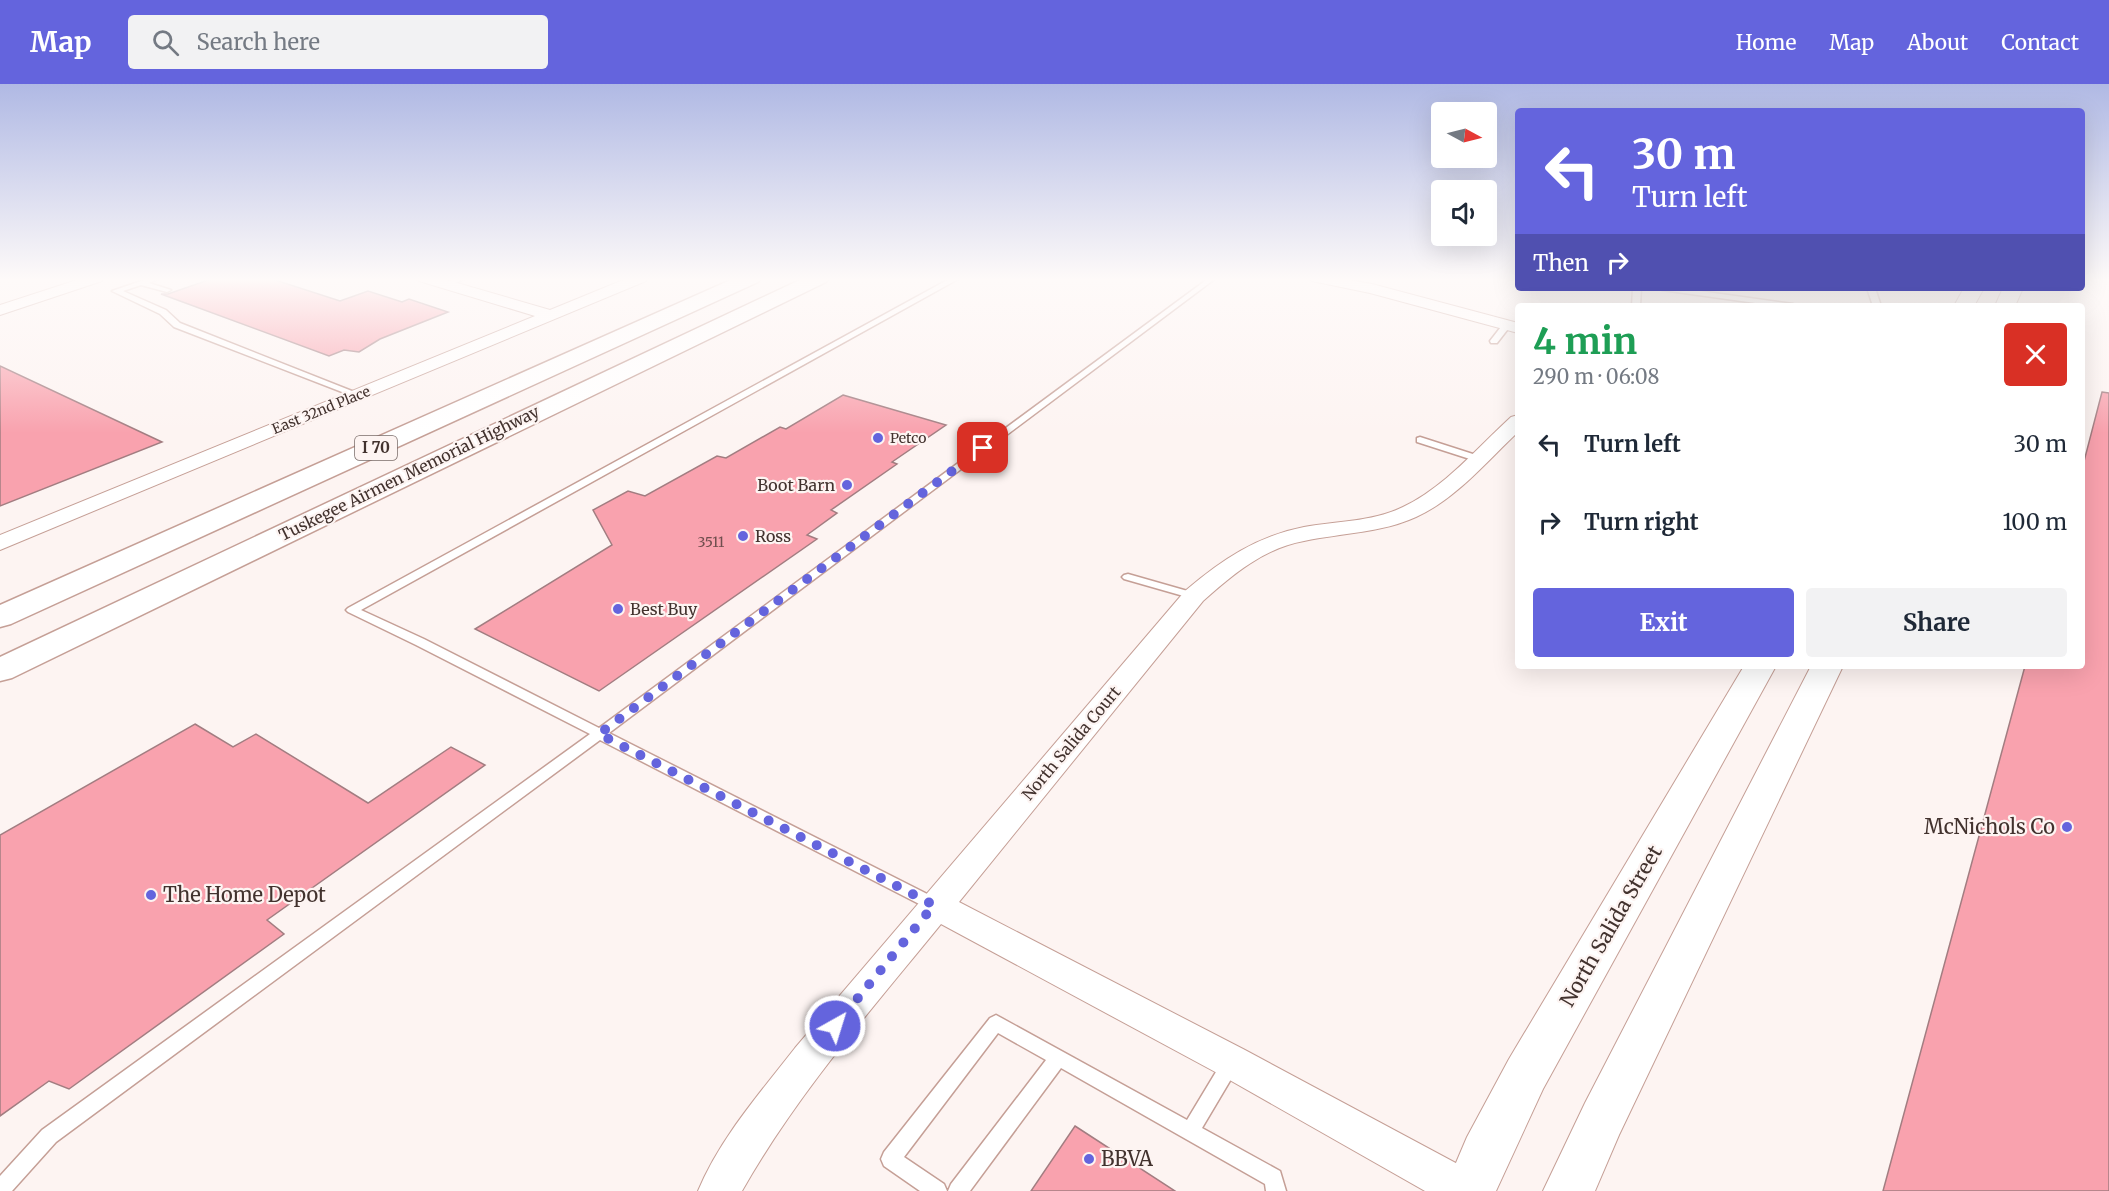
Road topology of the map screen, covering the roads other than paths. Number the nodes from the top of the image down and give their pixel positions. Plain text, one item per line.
1 (189, 330) edge
2 (515, 330) edge
3 (637, 330) edge
4 (711, 330) edge
5 (862, 330) edge
6 (1143, 330) edge
7 (1509, 330) edge
8 (1494, 341) dead end
9 (358, 395) junction
10 (1515, 424) edge
11 (1420, 440) dead end
12 (1476, 458) junction
13 (0, 543) edge
14 (1128, 577) dead end
15 (1194, 596) junction
16 (0, 617) edge
17 (1758, 669) edge
18 (1826, 669) edge
19 (0, 670) edge
20 (599, 734) junction
21 (934, 905) junction
22 (1058, 1058) junction
23 (1232, 1062) junction
24 (1190, 1131) junction
25 (0, 1190) edge
26 (719, 1191) edge
27 (937, 1191) edge
28 (958, 1191) edge
29 (1276, 1191) edge
30 (1465, 1191) edge
31 (1470, 1191) edge
32 (1569, 1191) edge

1 - 9 lane
2 - 9 street, East 32nd Place
3 - 16 highway, Tuskegee Airmen Memorial Highway / I 70
4 - 19 highway, Tuskegee Airmen Memorial Highway / I 70
5 - 20 lane
6 - 20 lane
7 - 8 lane
9 - 13 street, East 32nd Place
10 - 12 street, North Salida Court
11 - 12 lane
12 - 15 street, North Salida Court
14 - 15 lane
15 - 21 street, North Salida Court
17 - 31 street, North Salida Street
18 - 32 street
20 - 21 lane
20 - 25 lane
21 - 23 street
21 - 26 street, North Salida Court
22 - 24 lane
22 - 27 lane
22 - 28 lane
23 - 24 lane
23 - 30 street
24 - 29 lane

